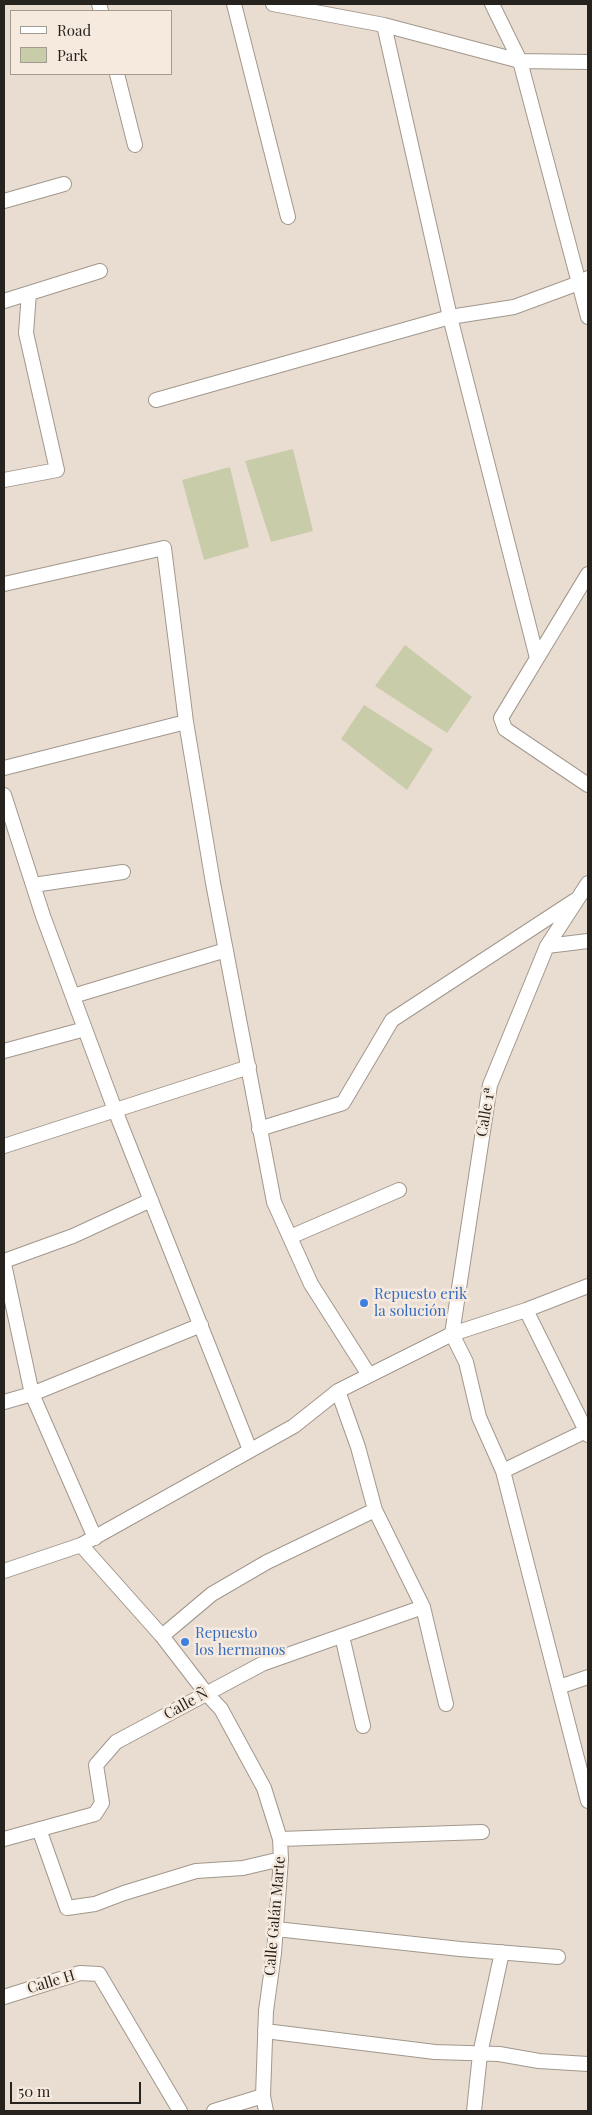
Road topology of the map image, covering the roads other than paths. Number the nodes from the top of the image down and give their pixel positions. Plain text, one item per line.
1 (234, 4) edge
2 (274, 4) edge
3 (492, 4) edge
4 (384, 25) junction
5 (520, 61) junction
6 (588, 62) edge
7 (117, 75) edge
8 (135, 144) dead end
9 (64, 184) dead end
10 (4, 201) edge
11 (288, 217) dead end
12 (100, 271) dead end
13 (584, 281) edge
14 (29, 293) junction
15 (4, 301) edge
16 (450, 317) junction
17 (588, 317) edge
18 (156, 400) dead end
19 (4, 480) edge
20 (588, 574) edge
21 (4, 584) edge
22 (536, 658) junction
23 (186, 722) junction
24 (4, 768) edge
25 (588, 785) edge
26 (4, 795) edge
27 (123, 872) dead end
28 (588, 883) edge
29 (33, 885) junction
30 (578, 898) junction
31 (588, 941) edge
32 (547, 946) junction
33 (226, 950) junction
34 (73, 996) junction
35 (85, 1030) junction
36 (4, 1051) edge
37 (249, 1067) junction
38 (115, 1110) junction
39 (259, 1129) junction
40 (4, 1146) edge
41 (399, 1190) dead end
42 (151, 1200) junction
43 (290, 1236) junction
44 (4, 1263) edge
45 (588, 1286) edge
46 (526, 1310) junction
47 (201, 1326) junction
48 (452, 1334) junction
49 (369, 1375) junction
50 (338, 1391) junction
51 (32, 1394) junction
52 (4, 1402) edge
53 (588, 1432) edge
54 (250, 1450) junction
55 (503, 1471) junction
56 (375, 1510) junction
57 (95, 1538) junction
58 (81, 1545) junction
59 (4, 1571) edge
60 (423, 1608) junction
61 (162, 1636) junction
62 (342, 1636) junction
63 (588, 1676) edge
64 (559, 1687) junction
65 (206, 1693) junction
66 (446, 1704) dead end
67 (363, 1726) dead end
68 (588, 1800) edge
69 (39, 1829) junction
70 (482, 1832) dead end
71 (4, 1839) edge
72 (280, 1839) junction
73 (281, 1859) junction
74 (276, 1929) junction
75 (502, 1952) junction
76 (558, 1957) dead end
77 (4, 1997) edge
78 (265, 2031) junction
79 (480, 2054) junction
80 (588, 2064) edge
81 (263, 2096) junction
82 (180, 2111) edge
83 (214, 2111) edge
84 (266, 2111) edge
85 (474, 2111) edge

1 - 11 street
2 - 4 street
3 - 5 street
4 - 5 street
4 - 16 street
5 - 6 street
5 - 13 street
7 - 8 street
9 - 10 street
12 - 14 street
13 - 16 street
13 - 17 street
14 - 15 street
14 - 19 street
16 - 18 street
16 - 22 street
20 - 22 street
21 - 23 street
22 - 25 street
23 - 24 street
23 - 33 street
26 - 29 street
27 - 29 street
28 - 30 street, Calle 1ª
29 - 34 street
30 - 32 street, Calle 1ª
30 - 39 street
31 - 32 street
32 - 48 street, Calle 1ª
33 - 34 street
33 - 37 street
34 - 35 street
35 - 36 street
35 - 38 street
37 - 38 street
37 - 39 street
38 - 40 street
38 - 42 street
39 - 43 street
41 - 43 street
42 - 44 street
42 - 47 street
43 - 49 street
44 - 51 street
45 - 46 street
46 - 48 street
46 - 53 street
47 - 51 street
47 - 54 street
48 - 49 street
48 - 55 street
49 - 50 street
50 - 54 street
50 - 56 street
51 - 52 street
51 - 57 street
53 - 55 street
54 - 57 street
55 - 64 street
56 - 60 street
56 - 61 street
57 - 58 street
58 - 59 street
58 - 61 street, Calle Galán Marte
60 - 62 street, Calle Ñ
60 - 66 street
61 - 65 street, Calle Galán Marte
62 - 65 street, Calle Ñ
62 - 67 street
63 - 64 street
64 - 68 street
65 - 69 street, Calle Ñ
65 - 72 street, Calle Galán Marte
69 - 71 street, Calle Ñ
69 - 73 street
70 - 72 street
72 - 73 street, Calle Galán Marte
73 - 74 street, Calle Galán Marte
74 - 75 street
74 - 78 street, Calle Galán Marte
75 - 76 street
75 - 79 street
77 - 82 street, Calle H
78 - 79 street
78 - 81 street, Calle Galán Marte
79 - 80 street
79 - 85 street
81 - 83 street
81 - 84 street, Calle Galán Marte

